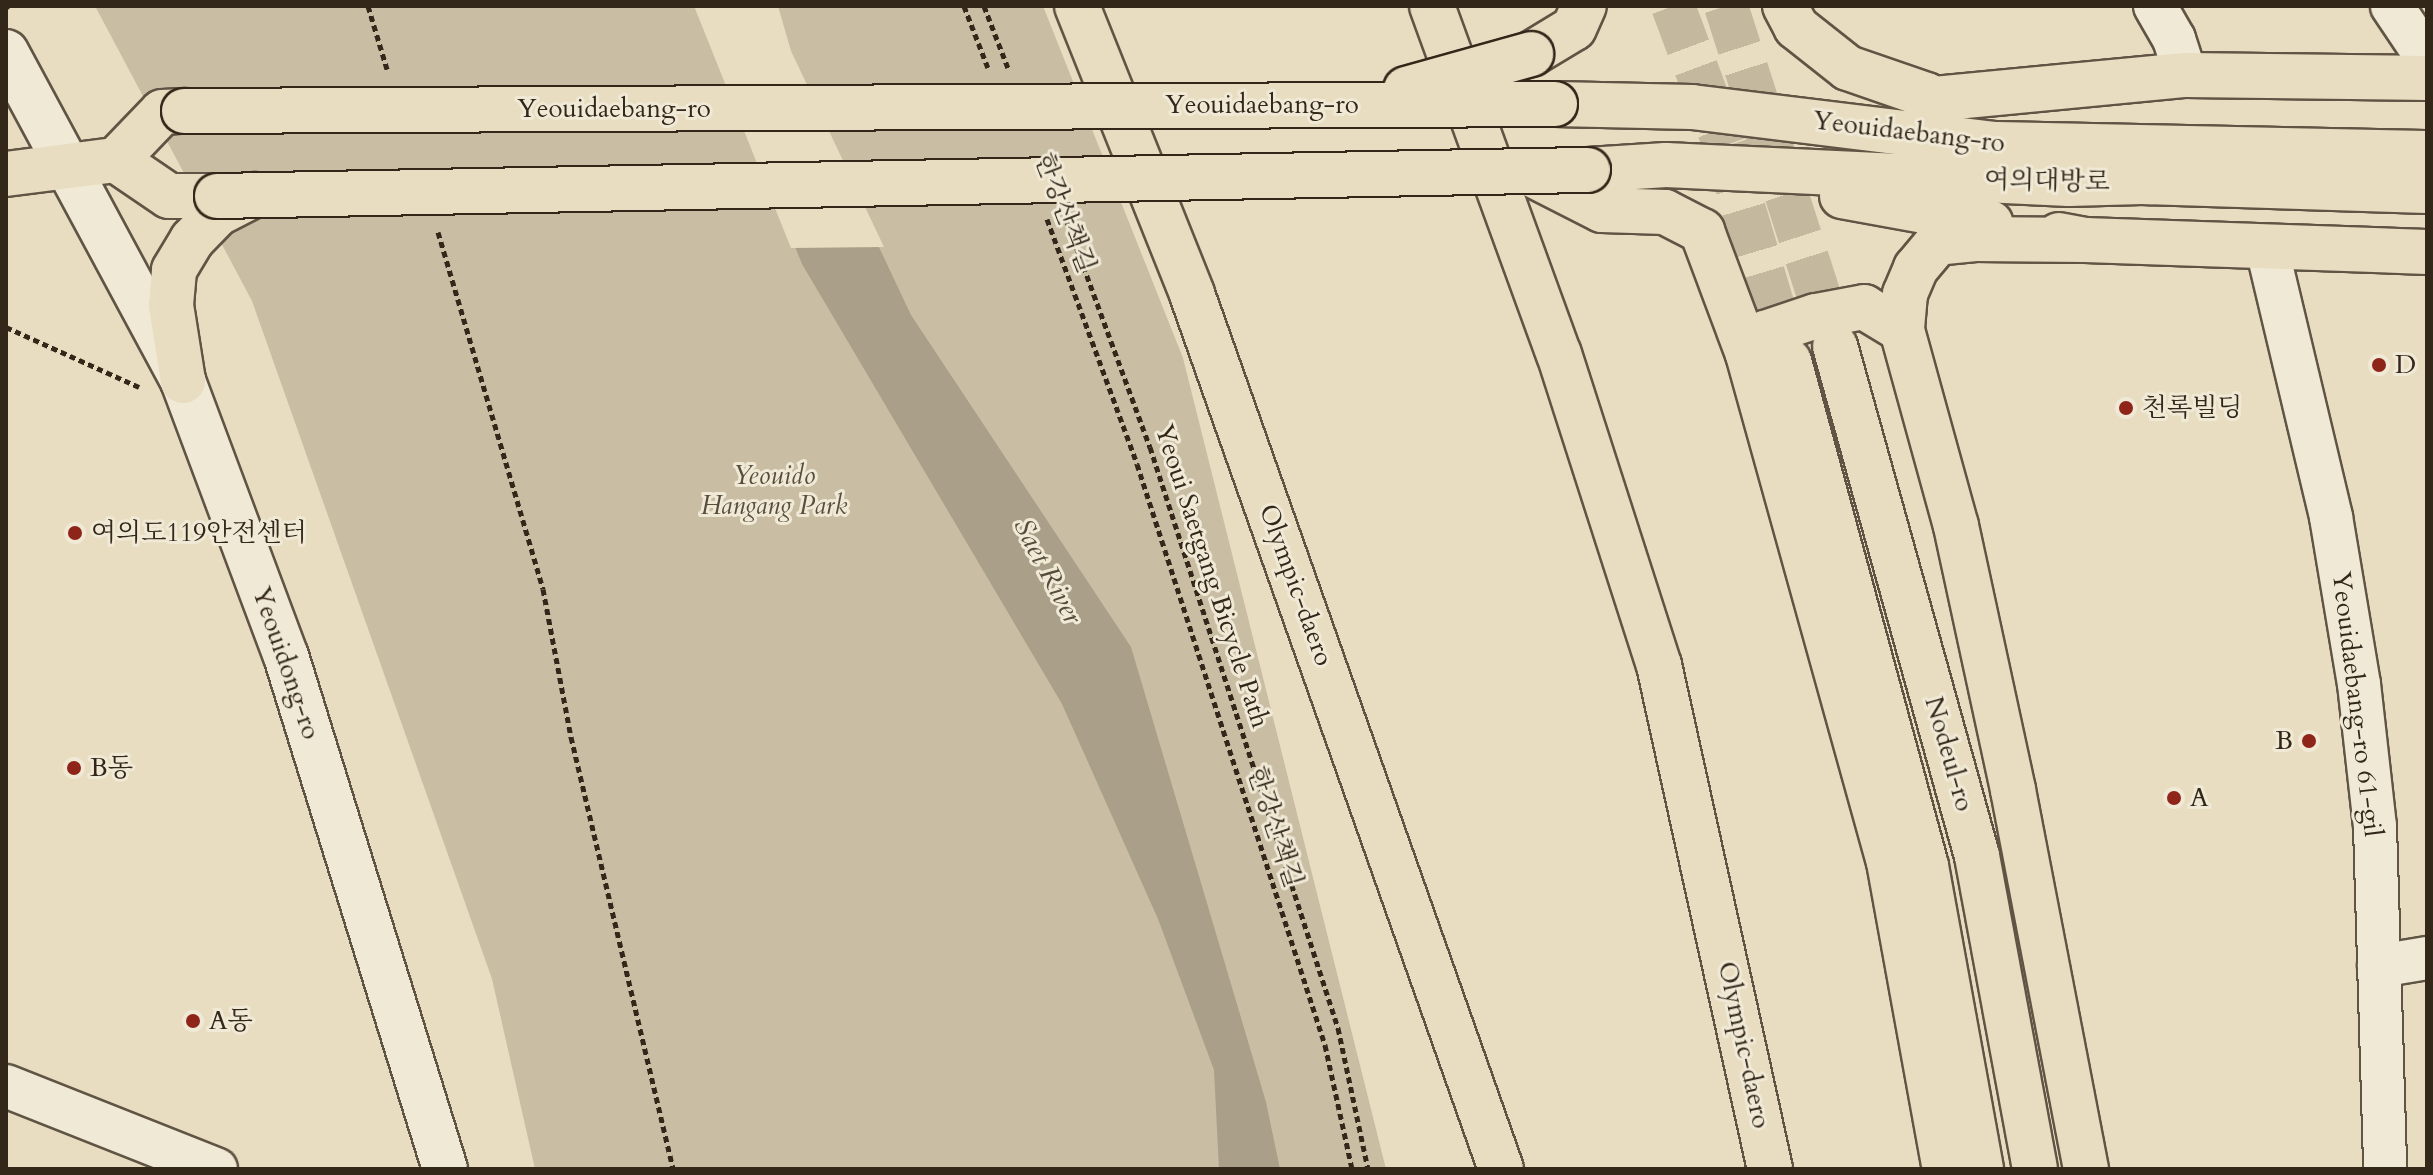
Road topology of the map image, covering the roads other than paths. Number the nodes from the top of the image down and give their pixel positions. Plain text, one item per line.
1 (1077, 6) edge
2 (1432, 6) edge
3 (1584, 6) edge
4 (1785, 6) edge
5 (2155, 6) edge
6 (2392, 6) edge
7 (6, 52) edge
8 (2427, 58) edge
9 (2186, 75) junction
10 (2427, 78) edge
11 (1926, 95) junction
12 (1352, 104) junction
13 (1739, 113) junction
14 (2427, 153) edge
15 (116, 160) junction
16 (1666, 165) junction
17 (66, 168) junction
18 (6, 174) edge
19 (1595, 190) junction
20 (2427, 191) edge
21 (229, 201) junction
22 (2085, 240) junction
23 (2267, 248) junction
24 (2427, 252) edge
25 (1902, 330) junction
26 (1835, 346) tunnel mouth
27 (1768, 358) junction
28 (165, 386) junction
29 (2427, 958) edge
30 (2379, 966) junction
31 (6, 1086) edge
32 (216, 1169) edge
33 (445, 1169) edge
34 (1501, 1169) edge
35 (1770, 1169) edge
36 (1945, 1169) edge
37 (1981, 1169) edge
38 (2035, 1169) edge
39 (2086, 1169) edge
40 (2385, 1169) edge

1 - 34 main road, Olympic-daero
2 - 35 main road, Olympic-daero
3 - 12 main road, bridge
4 - 11 main road
5 - 9 street
6 - 8 street
7 - 17 main road, Yeouidong-ro
9 - 10 main road
9 - 11 main road
11 - 13 main road
12 - 13 main road, Yeouidaebang-ro, bridge
12 - 15 main road, Yeouidaebang-ro, bridge
13 - 14 main road, Yeouidaebang-ro
15 - 17 main road
15 - 21 main road
16 - 19 main road
16 - 20 main road, 여의대방로
16 - 22 main road
17 - 18 main road
17 - 28 main road, Yeouidong-ro
19 - 21 main road, bridge
19 - 27 main road
21 - 28 main road
22 - 23 main road
22 - 25 main road
23 - 24 main road
23 - 30 street, Yeouidaebang-ro 61-gil
25 - 27 main road
25 - 39 main road
26 - 38 main road, Nodeul-ro
27 - 36 main road
27 - 37 main road, Nodeul-ro
28 - 33 main road, Yeouidong-ro
29 - 30 street
30 - 40 street, Yeouidaebang-ro 61-gil
31 - 32 street

